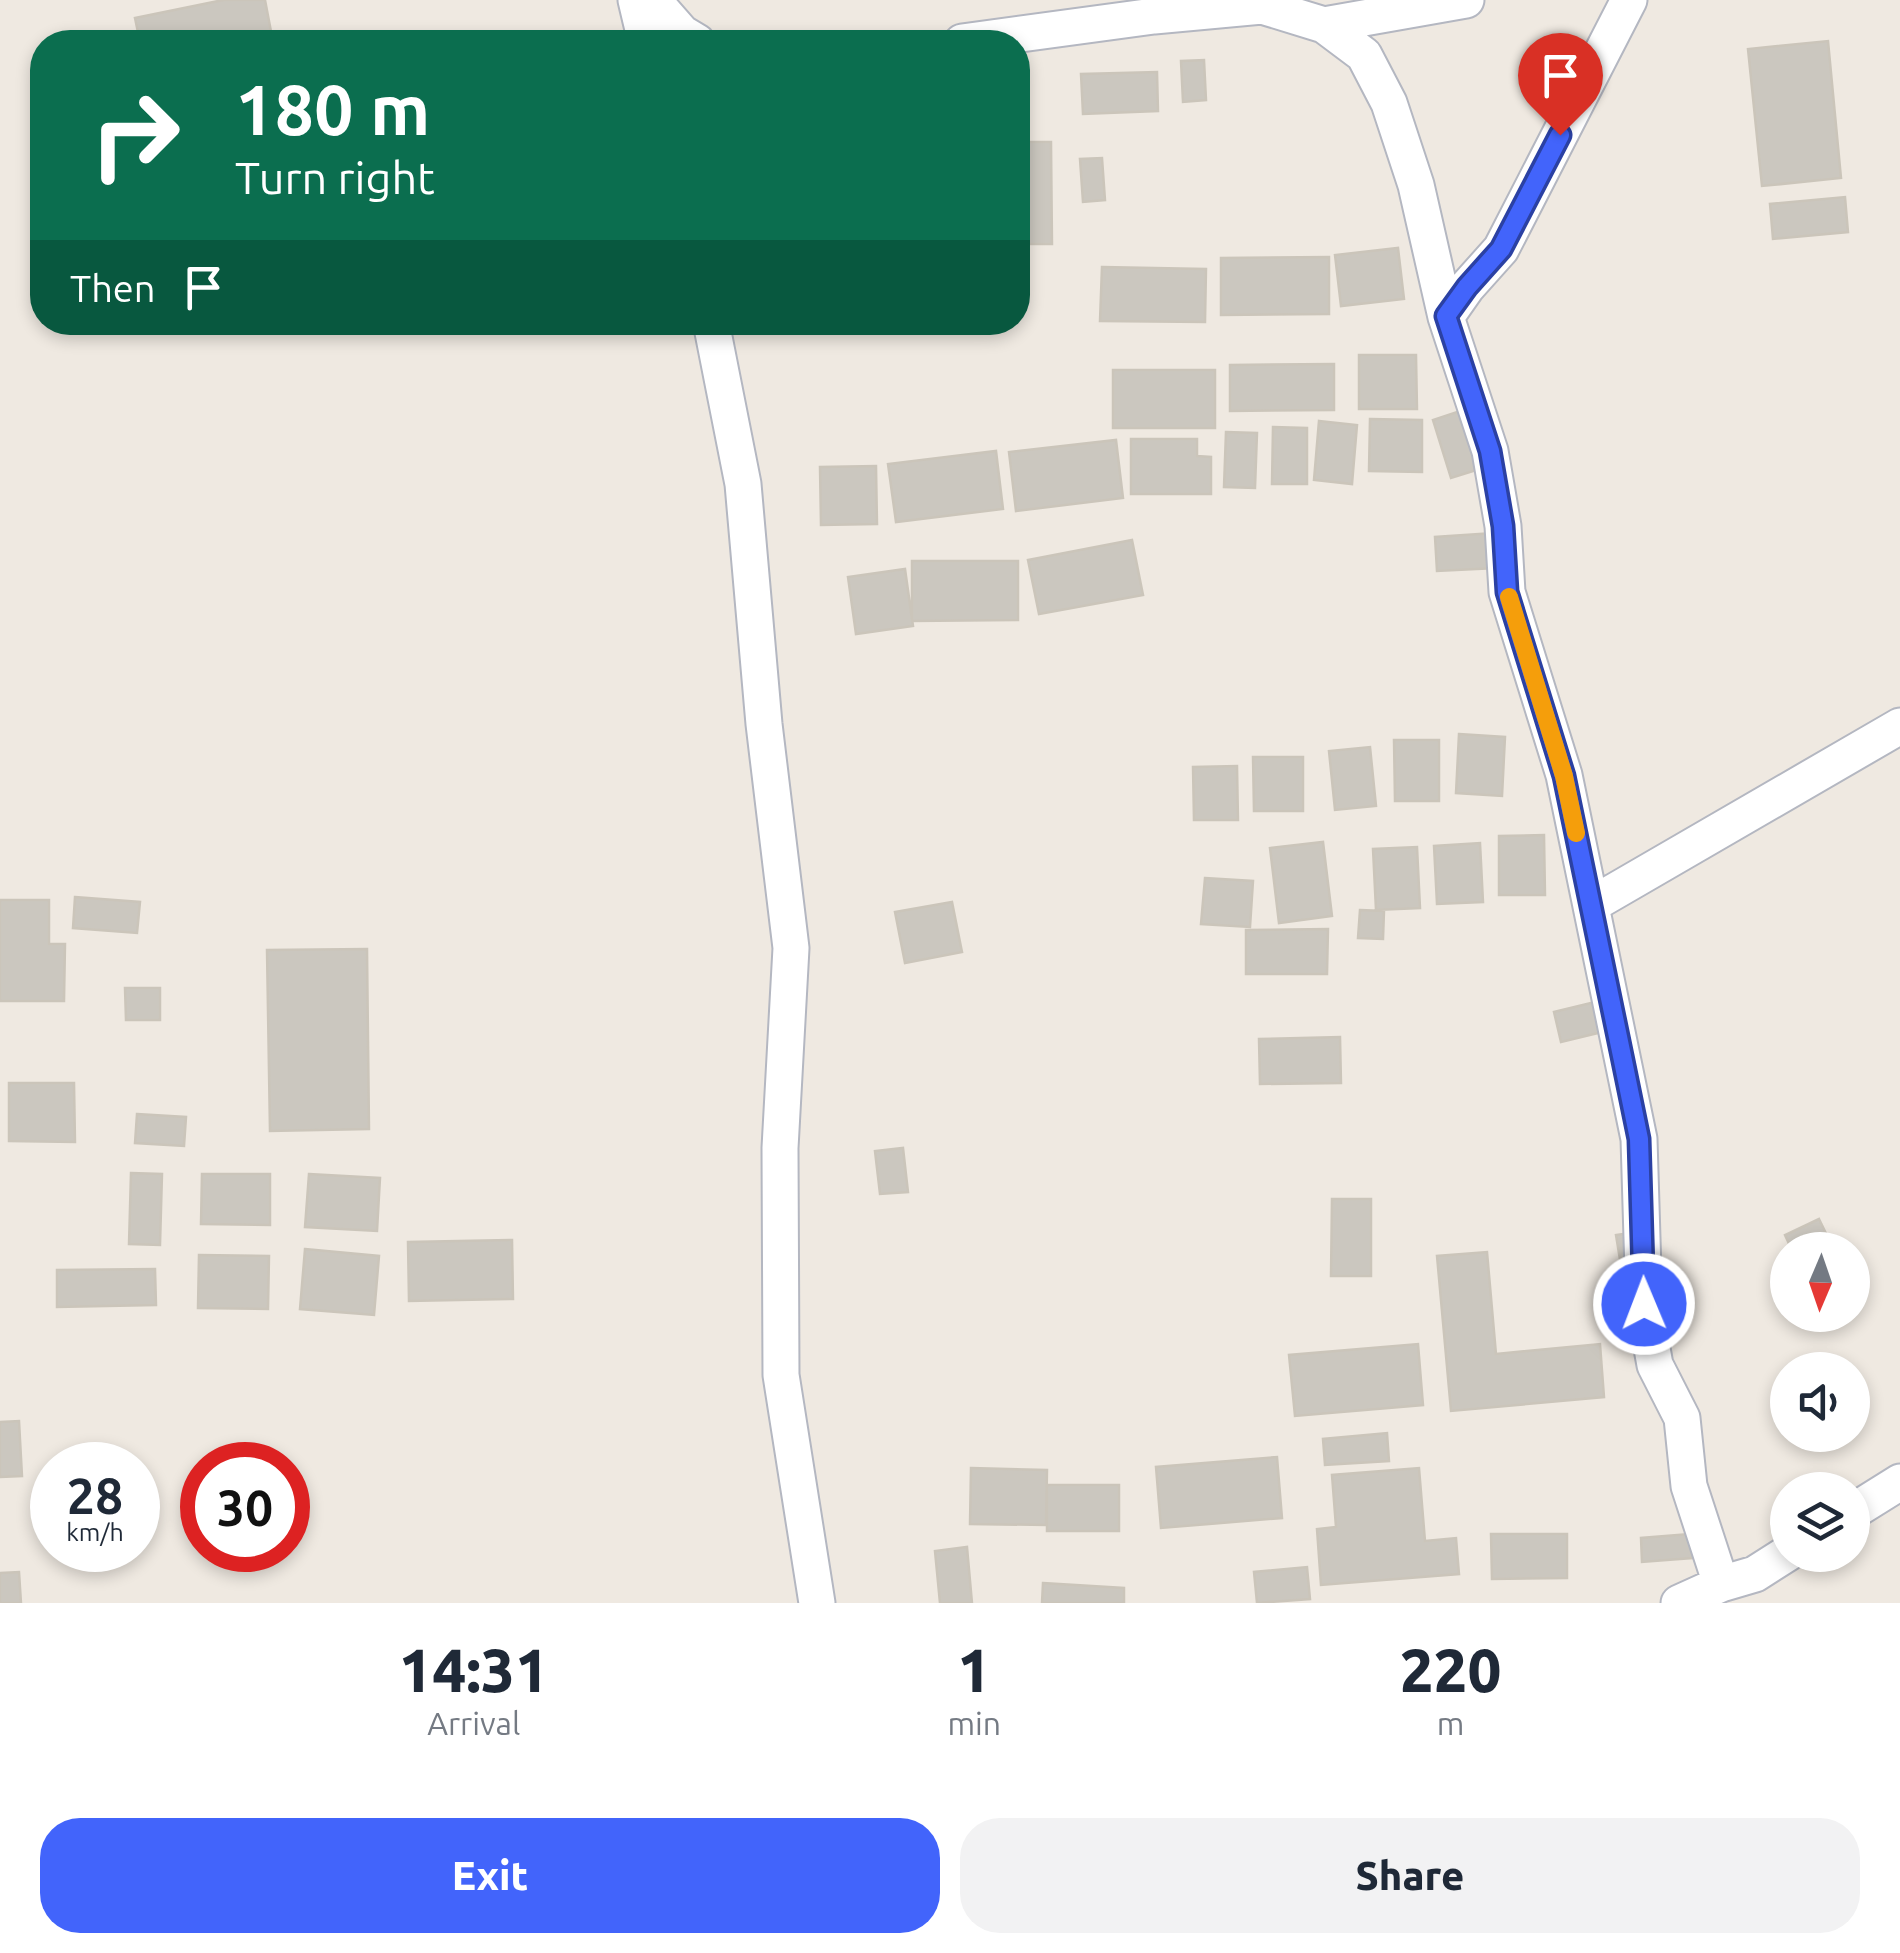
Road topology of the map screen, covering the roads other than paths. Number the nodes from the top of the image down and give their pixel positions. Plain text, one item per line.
1 (636, 0) edge
2 (652, 0) edge
3 (1466, 0) edge
4 (1629, 0) edge
5 (1324, 25) junction
6 (643, 30) edge
7 (679, 30) edge
8 (1030, 33) edge
9 (1446, 316) junction
10 (713, 335) edge
11 (1900, 726) edge
12 (1592, 906) junction
13 (1900, 1482) edge
14 (1870, 1501) edge
15 (1770, 1568) edge
16 (1745, 1587) edge
17 (817, 1603) edge
18 (1679, 1603) edge

1 - 6 street
2 - 7 street
3 - 5 street
4 - 9 street
5 - 8 street
5 - 9 street
9 - 12 street
10 - 17 street
11 - 12 street
12 - 16 street
13 - 14 street
15 - 16 street
16 - 18 street

